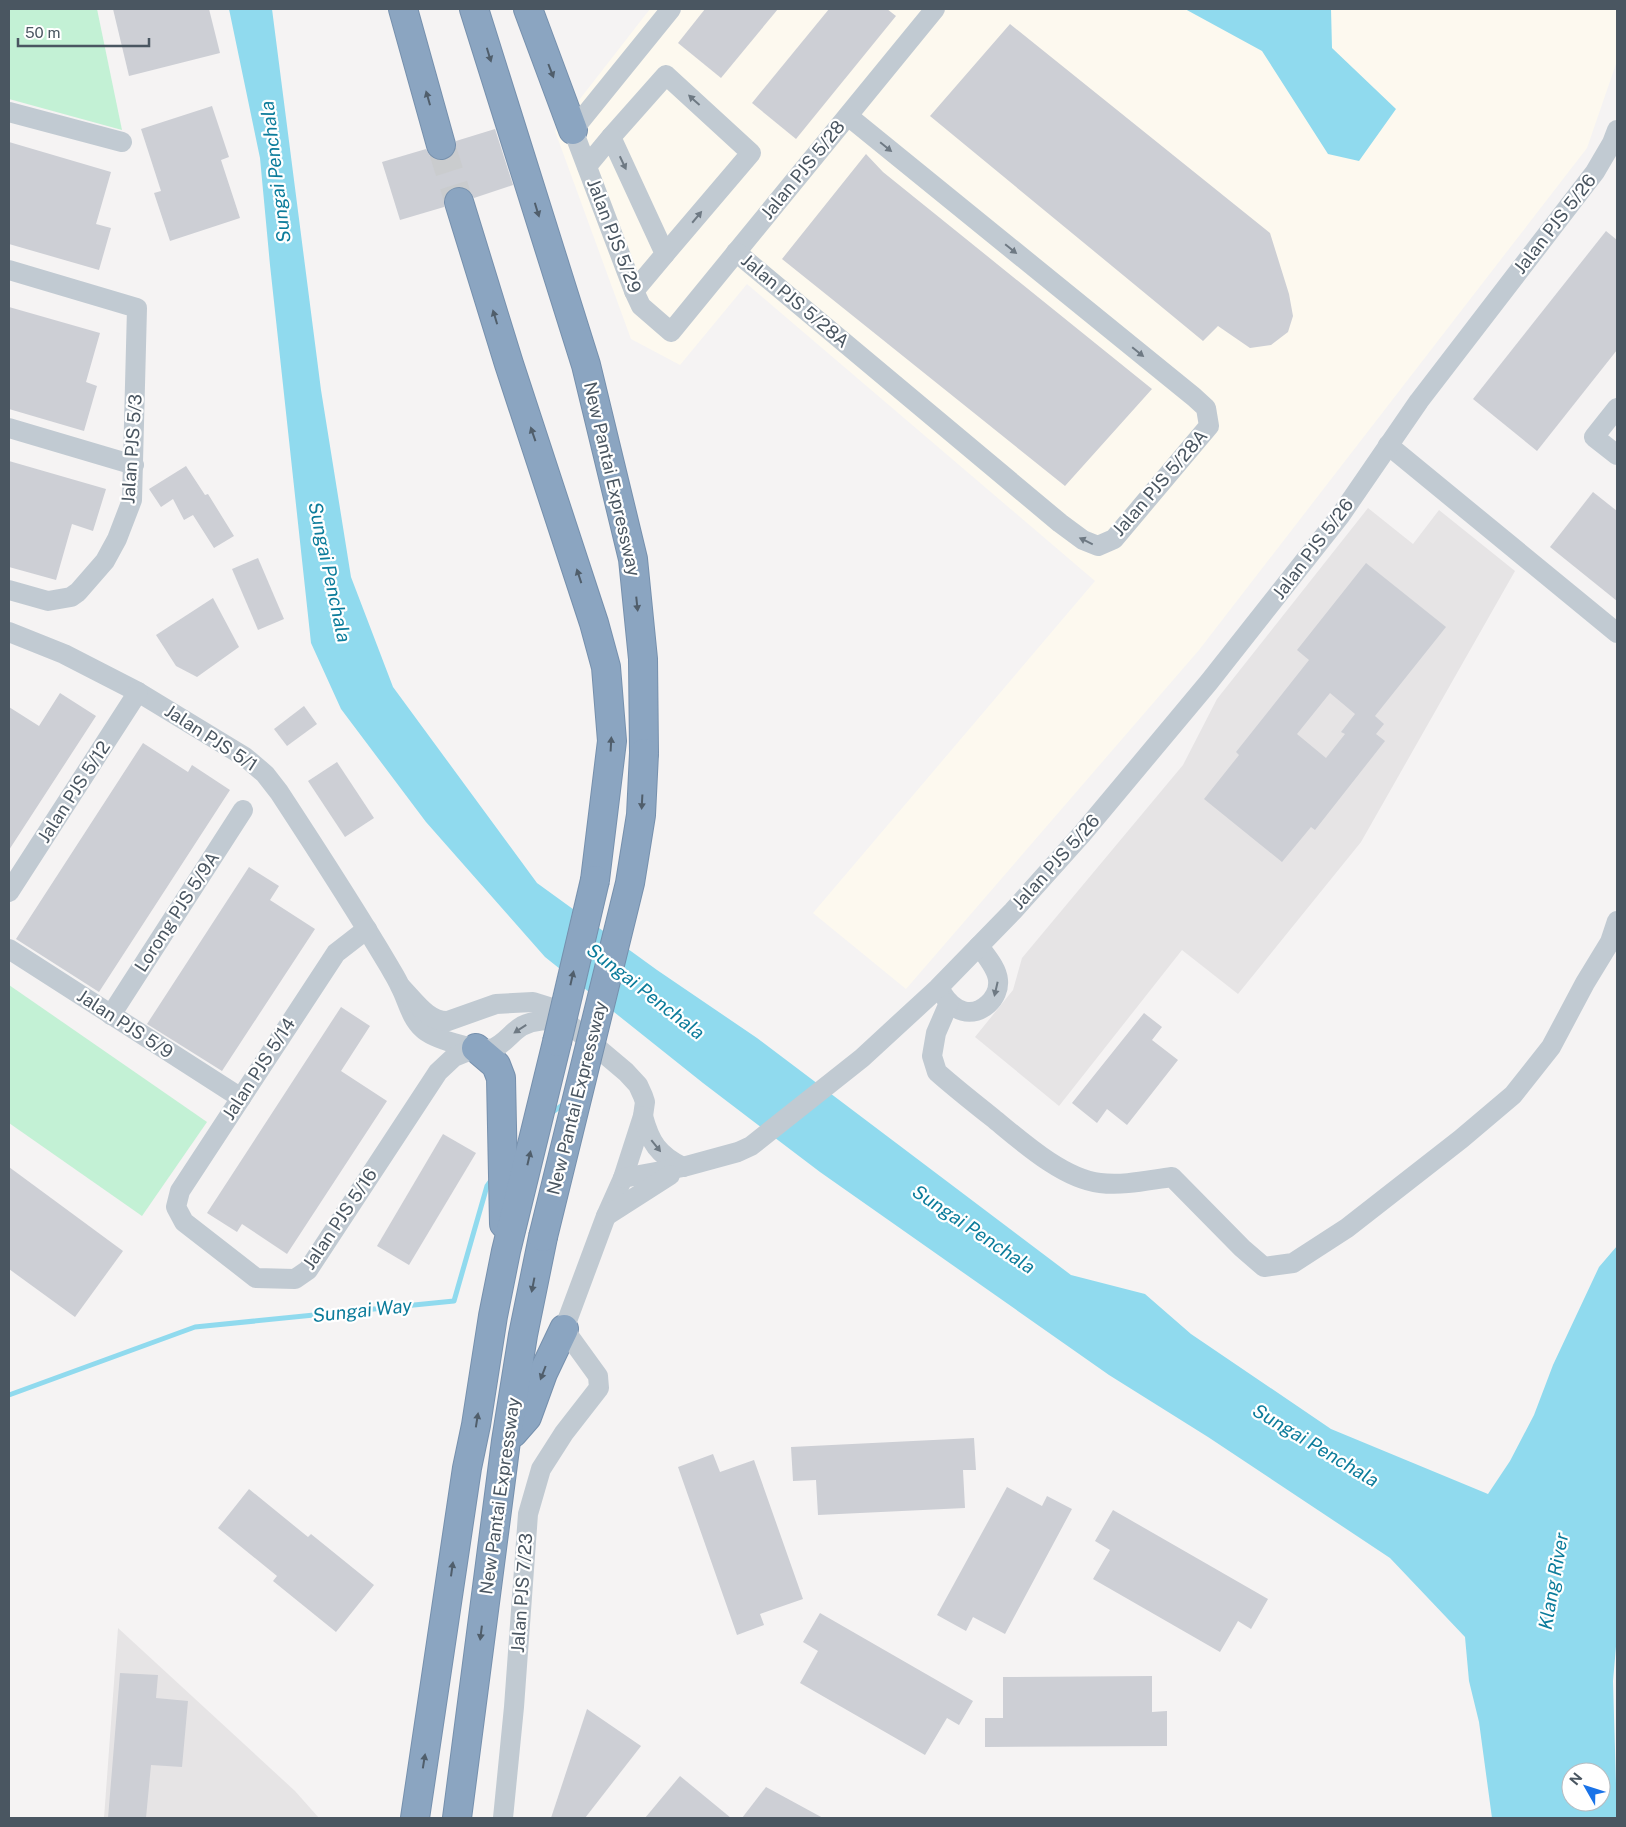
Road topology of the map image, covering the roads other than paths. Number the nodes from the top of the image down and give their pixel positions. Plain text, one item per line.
1 (403, 9) edge
2 (474, 9) edge
3 (528, 9) edge
4 (671, 9) edge
5 (936, 9) edge
6 (9, 112) edge
7 (848, 116) junction
8 (573, 130) junction
9 (1617, 130) edge
10 (611, 137) junction
11 (122, 142) dead end
12 (441, 145) tunnel mouth
13 (587, 166) junction
14 (459, 202) tunnel mouth
15 (736, 252) junction
16 (665, 254) junction
17 (9, 270) edge
18 (634, 291) junction
19 (671, 332) joint
20 (1617, 408) edge
21 (9, 428) edge
22 (1388, 445) junction
23 (1617, 455) edge
24 (134, 464) junction
25 (9, 590) edge
26 (9, 632) edge
27 (1617, 633) edge
28 (138, 692) junction
29 (243, 810) dead end
30 (9, 892) edge
31 (1617, 921) edge
32 (367, 929) junction
33 (979, 946) junction
34 (9, 949) edge
35 (401, 988) junction
36 (943, 995) junction
37 (485, 1007) junction
38 (111, 1015) junction
39 (566, 1020) junction
40 (425, 1032) junction
41 (476, 1048) junction
42 (438, 1072) junction
43 (240, 1098) junction
44 (643, 1116) junction
45 (682, 1168) junction
46 (623, 1178) junction
47 (511, 1196) junction
48 (606, 1216) junction
49 (184, 1222) joint
50 (564, 1329) junction
51 (506, 1441) junction
52 (460, 1814) edge
53 (414, 1815) edge
54 (503, 1818) edge

12 -> 1 highway
2 -> 51 highway, New Pantai Expressway, bridge
3 -> 8 highway
4 - 8 street
5 - 7 street, Jalan PJS 5/28
6 - 11 street
7 - 15 street, Jalan PJS 5/28
7 -> 15 street, Jalan PJS 5/28A
8 - 13 street, Jalan PJS 5/29
9 - 22 street, Jalan PJS 5/26
10 - 13 street
10 -> 16 street
16 -> 10 street
13 - 18 street, Jalan PJS 5/29
47 -> 14 highway, New Pantai Expressway, bridge
15 - 19 street, Jalan PJS 5/28
16 - 18 street
17 - 24 street, Jalan PJS 5/3
18 - 19 street, Jalan PJS 5/29
20 - 23 street
21 - 24 street
22 - 27 street
22 - 33 street, Jalan PJS 5/26
24 - 25 street, Jalan PJS 5/3
26 - 28 street, Jalan PJS 5/1
28 - 30 street, Jalan PJS 5/12
28 - 32 street, Jalan PJS 5/1
29 - 38 street, Lorong PJS 5/9A
31 - 36 street
32 - 35 street, Jalan PJS 5/1
32 - 43 street, Jalan PJS 5/14
33 - 36 street, Jalan PJS 5/26
33 -> 36 street
34 - 38 street, Jalan PJS 5/9
35 - 37 street, Jalan PJS 5/1
35 - 40 street, Jalan PJS 5/1
36 - 45 street, Jalan PJS 5/26
37 - 39 street, Jalan PJS 5/1
37 - 41 street
38 - 43 street, Jalan PJS 5/9
39 -> 41 street
39 - 44 street, Jalan PJS 5/1
40 - 41 street
40 - 42 street
41 - 42 street, Jalan PJS 5/16
41 - 47 highway
42 - 49 street, Jalan PJS 5/16
43 - 49 street, Jalan PJS 5/14
44 -> 45 street
44 - 46 street
45 - 46 street
45 - 48 street
46 - 48 street
53 -> 47 highway, New Pantai Expressway
48 - 50 street
50 -> 51 highway
50 - 54 street, Jalan PJS 7/23
51 -> 52 highway, New Pantai Expressway

